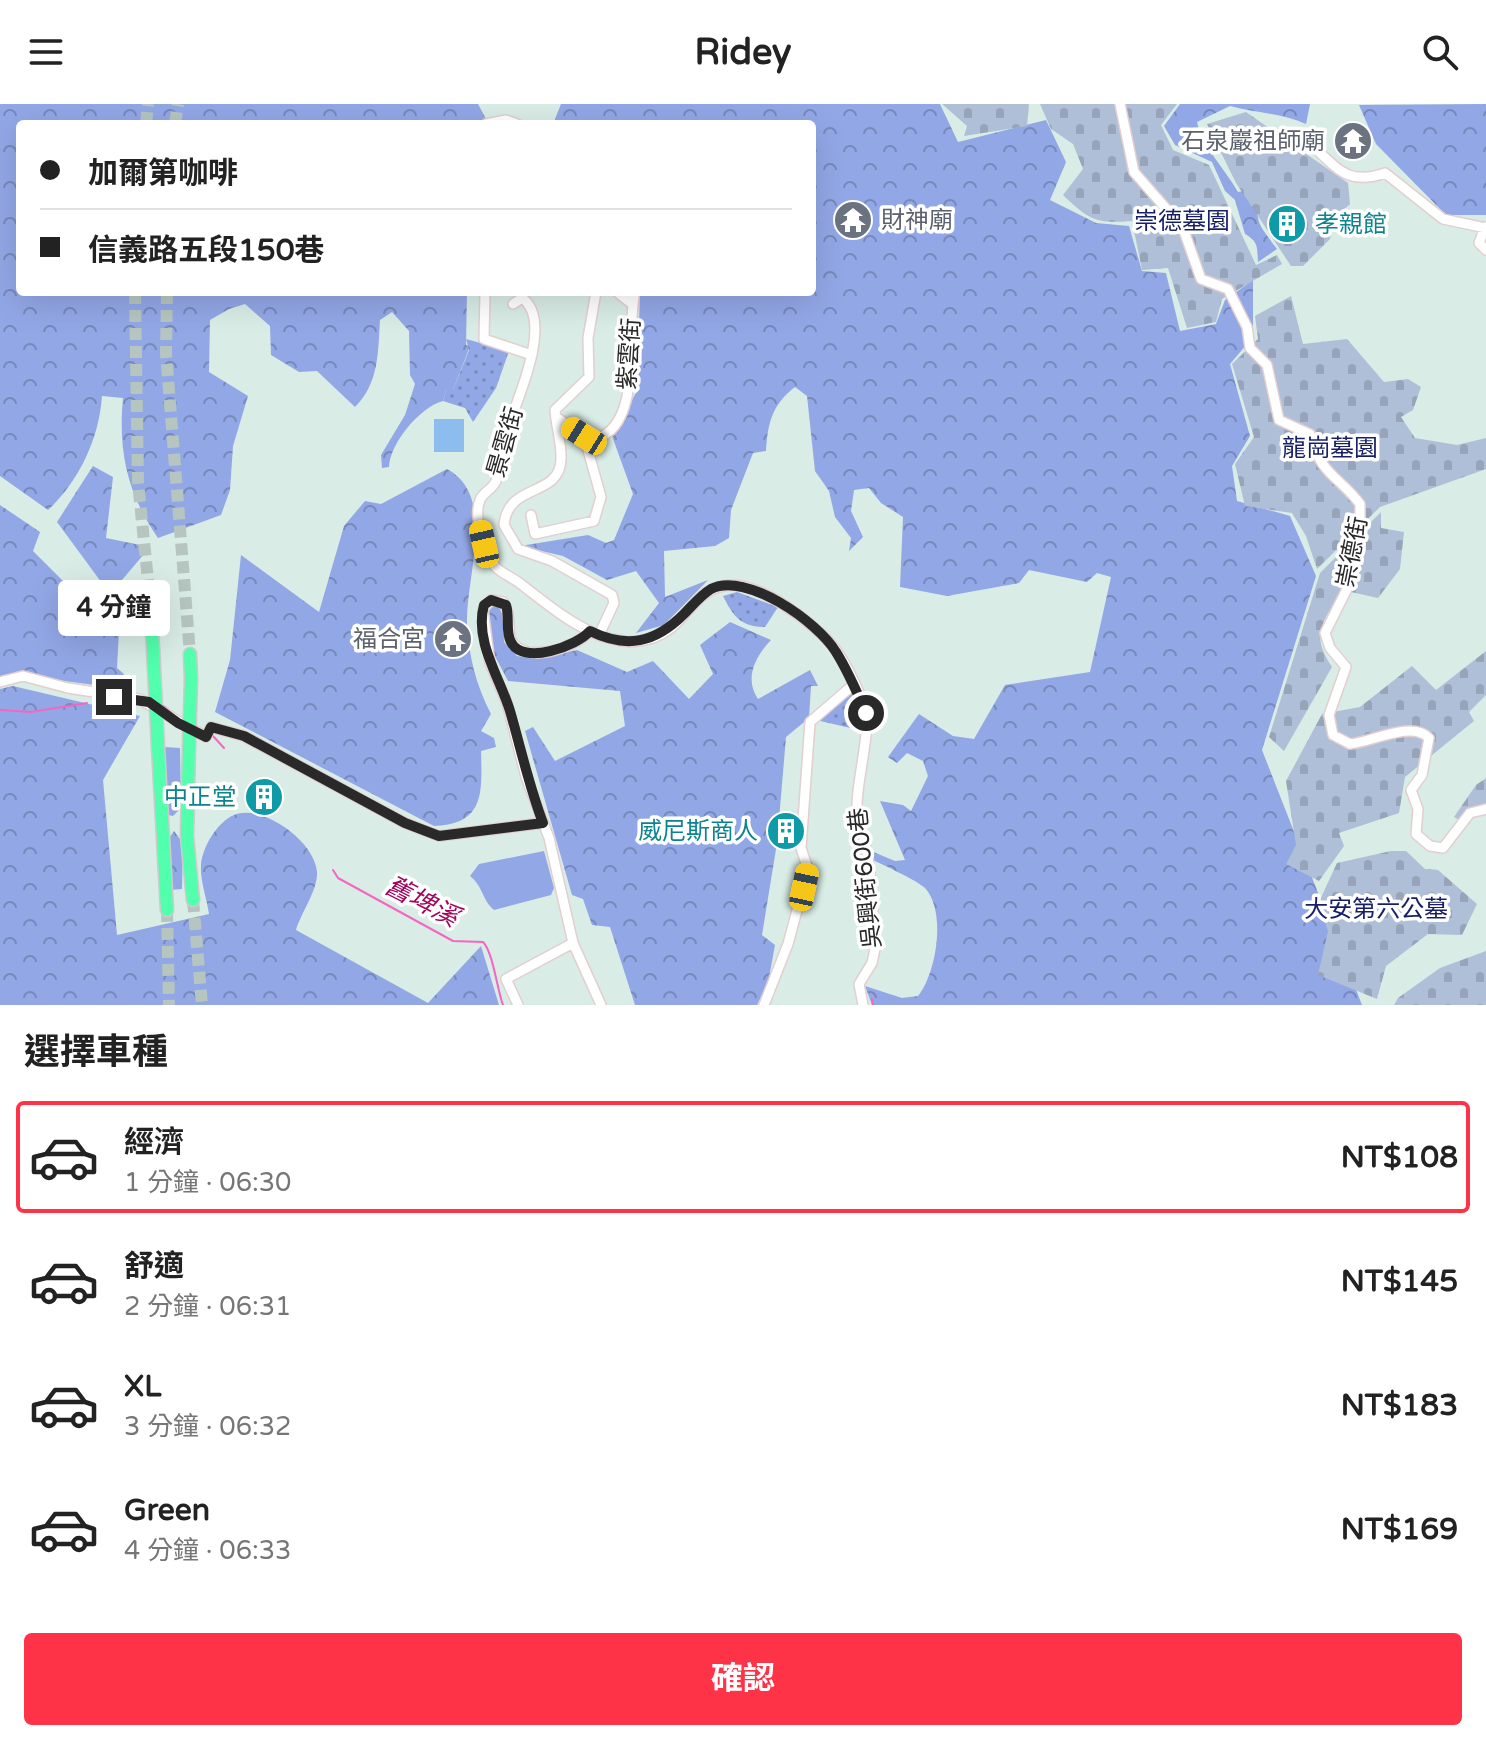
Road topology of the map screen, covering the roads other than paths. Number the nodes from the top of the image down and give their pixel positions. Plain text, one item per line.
1 (1120, 104) edge
2 (1286, 137) dead end
3 (1486, 228) edge
4 (1486, 250) edge
5 (485, 296) edge
6 (595, 296) edge
7 (622, 296) edge
8 (634, 296) edge
9 (513, 304) dead end
10 (632, 304) junction
11 (532, 355) junction
12 (556, 417) junction
13 (584, 436) junction
14 (531, 515) dead end
15 (150, 600) tunnel mouth
16 (594, 633) junction
17 (190, 654) tunnel mouth
18 (0, 682) edge
19 (853, 685) junction
20 (1486, 809) edge
21 (162, 823) junction
22 (187, 823) junction
23 (543, 823) junction
24 (193, 900) tunnel mouth
25 (167, 910) tunnel mouth
26 (573, 943) junction
27 (518, 1005) edge
28 (601, 1005) edge
29 (764, 1005) edge
30 (863, 1005) edge

1 - 20 street, 崇德街
2 - 3 street
3 - 4 street
5 - 11 street
6 - 12 street
7 - 10 street
8 - 10 street, 紫雲街
9 - 11 street, 景雲街
10 - 13 street, 紫雲街
11 - 16 street, 景雲街
12 - 13 street
12 - 16 street
13 - 14 street
15 - 21 highway, bridge
16 - 19 street, 吳興街600巷
16 - 23 street
17 - 22 highway, bridge
18 - 23 street
19 - 29 street
19 - 30 street, 吳興街600巷
21 - 22 highway
21 - 25 highway
22 - 24 highway
23 - 26 street
26 - 27 street
26 - 28 street

